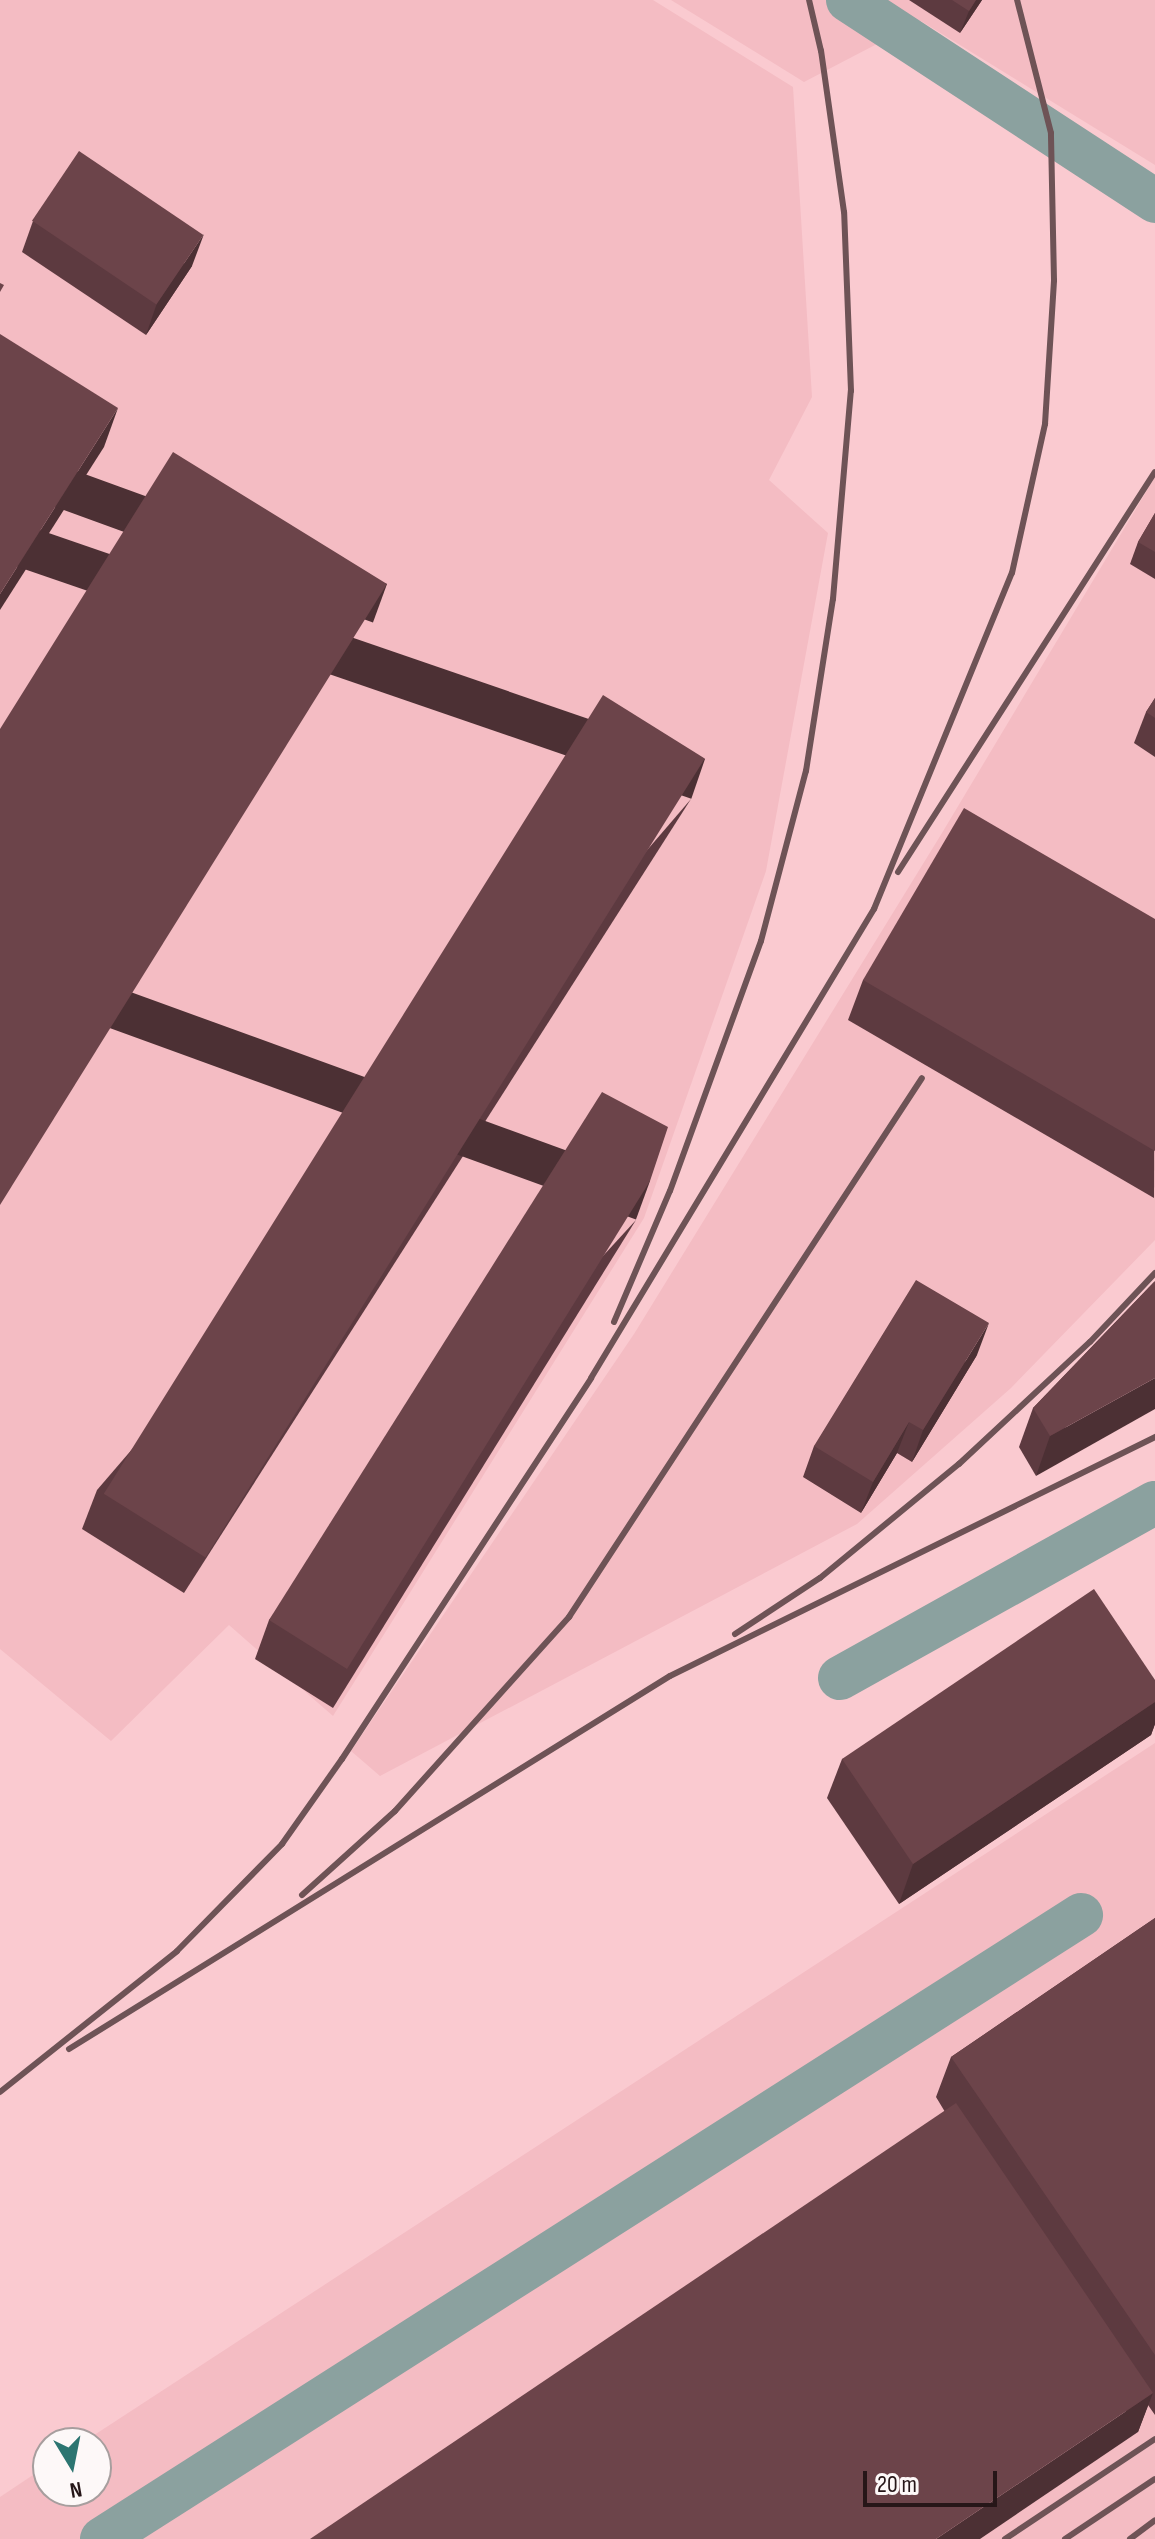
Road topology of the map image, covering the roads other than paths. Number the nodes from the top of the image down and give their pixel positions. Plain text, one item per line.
1 (848, 0) edge
2 (1155, 201) edge
3 (1155, 1503) edge
4 (840, 1678) dead end
5 (1081, 1915) dead end
6 (102, 2539) edge

1 - 2 lane
3 - 4 lane
5 - 6 lane

